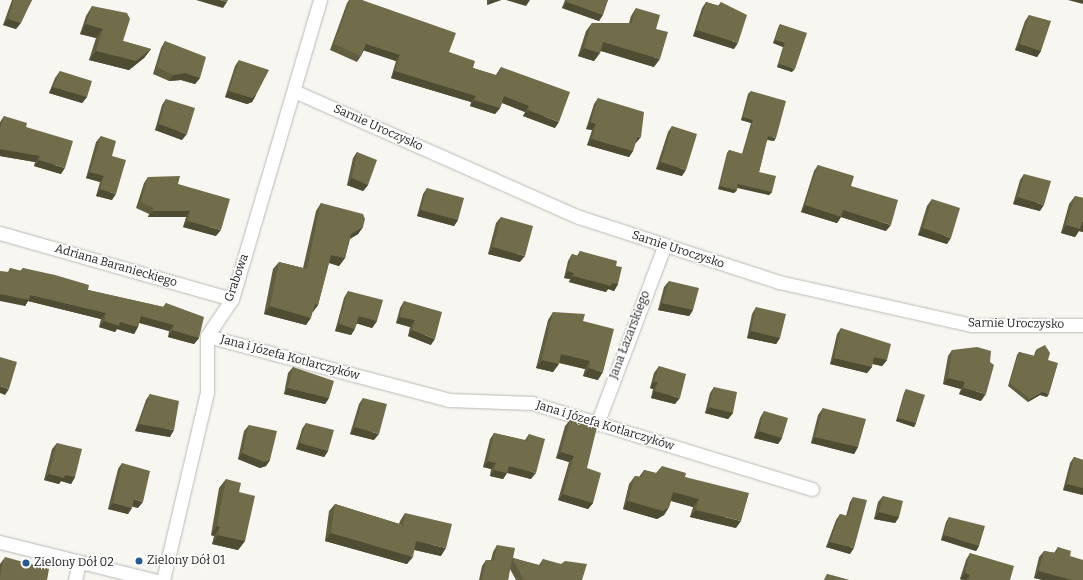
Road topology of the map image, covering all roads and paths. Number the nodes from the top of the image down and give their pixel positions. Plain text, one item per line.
1 (320, 0) edge
2 (294, 91) junction
3 (0, 233) edge
4 (664, 247) junction
5 (232, 299) junction
6 (1083, 325) edge
7 (207, 336) junction
8 (597, 424) junction
9 (812, 489) dead end
10 (0, 542) edge
11 (79, 563) junction
12 (75, 580) edge
13 (154, 580) edge
14 (163, 580) edge

1 - 2 street, Grabowa
2 - 4 street, Sarnie Uroczysko
2 - 5 street, Grabowa
3 - 5 street, Adriana Baranieckiego
4 - 6 street, Sarnie Uroczysko
4 - 8 street, Jana Łazarskiego
5 - 7 street, Grabowa
7 - 8 street, Jana i Józefa Kotlarczyków
7 - 14 street
8 - 9 street, Jana i Józefa Kotlarczyków
10 - 11 street
11 - 12 street
11 - 13 street

